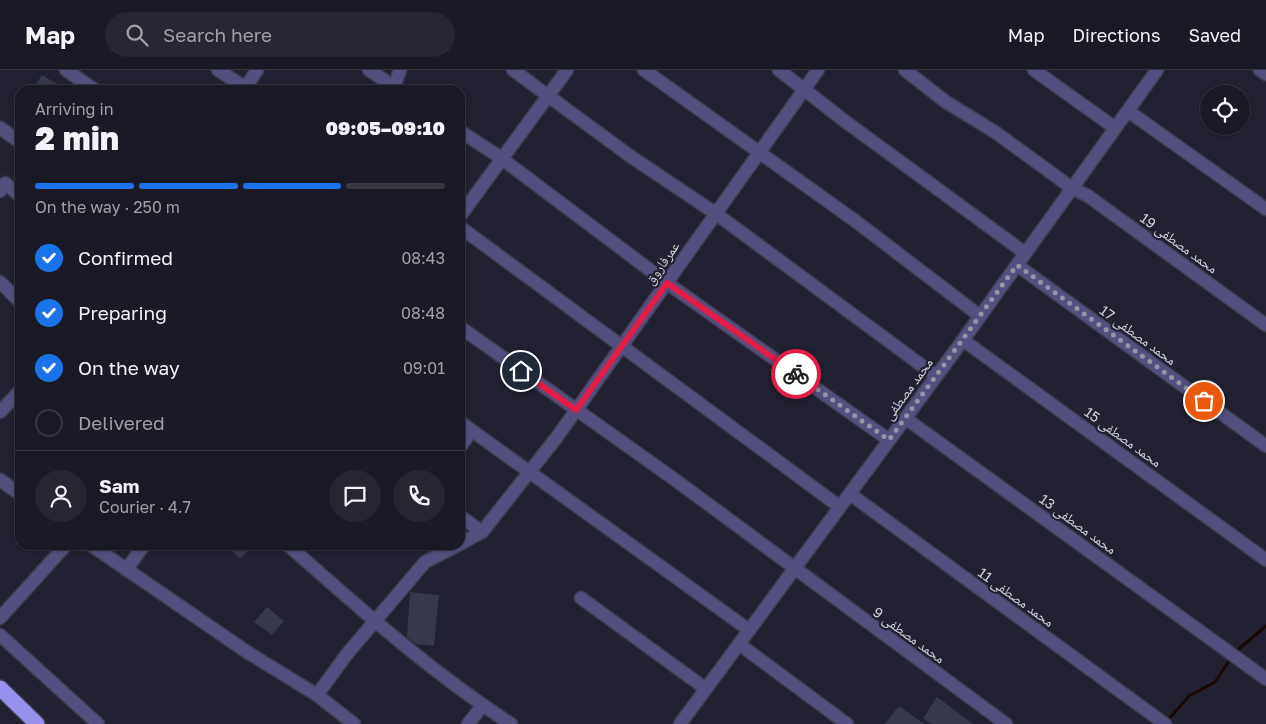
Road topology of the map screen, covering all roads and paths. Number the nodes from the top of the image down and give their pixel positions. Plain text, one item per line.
1 (66, 70) edge
2 (218, 70) edge
3 (257, 70) edge
4 (369, 70) edge
5 (400, 70) edge
6 (513, 70) edge
7 (567, 70) edge
8 (644, 70) edge
9 (779, 70) edge
10 (818, 70) edge
11 (905, 70) edge
12 (1034, 70) edge
13 (1158, 70) edge
14 (1260, 70) edge
15 (1266, 74) edge
16 (88, 85) edge
17 (240, 85) edge
18 (248, 85) edge
19 (392, 85) edge
20 (398, 85) edge
21 (805, 88) junction
22 (548, 96) junction
23 (1128, 111) junction
24 (0, 128) edge
25 (1115, 128) junction
26 (465, 134) edge
27 (15, 138) edge
28 (758, 152) junction
29 (501, 158) junction
30 (2, 187) edge
31 (1072, 188) junction
32 (15, 194) edge
33 (1266, 208) edge
34 (465, 209) edge
35 (715, 213) junction
36 (465, 231) edge
37 (1026, 253) junction
38 (1017, 265) junction
39 (0, 282) edge
40 (667, 283) junction
41 (15, 297) edge
42 (980, 316) junction
43 (1266, 325) edge
44 (465, 331) edge
45 (963, 340) junction
46 (622, 346) junction
47 (936, 376) junction
48 (15, 396) edge
49 (1, 409) edge
50 (576, 410) junction
51 (905, 418) junction
52 (465, 426) edge
53 (471, 431) junction
54 (465, 440) edge
55 (889, 440) junction
56 (1266, 446) edge
57 (530, 472) junction
58 (0, 480) edge
59 (15, 490) edge
60 (850, 494) junction
61 (840, 507) junction
62 (465, 520) edge
63 (482, 532) junction
64 (465, 542) edge
65 (61, 550) edge
66 (98, 550) edge
67 (140, 550) edge
68 (294, 550) edge
69 (431, 550) edge
70 (449, 550) edge
71 (1266, 560) edge
72 (425, 562) junction
73 (126, 570) junction
74 (794, 570) junction
75 (581, 598) dead end
76 (0, 618) edge
77 (374, 622) junction
78 (749, 630) junction
79 (0, 635) edge
80 (739, 644) junction
81 (1266, 679) edge
82 (0, 688) edge
83 (706, 689) junction
84 (317, 695) junction
85 (482, 706) junction
86 (37, 724) edge
87 (98, 724) edge
88 (354, 724) edge
89 (468, 724) edge
90 (511, 724) edge
91 (681, 724) edge
92 (848, 724) edge
93 (1006, 724) edge
94 (1165, 724) edge

1 - 16 street
2 - 17 street
3 - 18 street
4 - 19 street
5 - 20 street
6 - 22 street
7 - 22 street
8 - 28 street
9 - 21 street
10 - 21 street, عمرفاروق
11 - 31 street, محمد مصطفی 19
12 - 25 street
13 - 23 street, محمد مصطفی
14 - 15 street
21 - 28 street, عمرفاروق
21 - 37 street
22 - 29 street
22 - 35 street
23 - 25 street, محمد مصطفی
23 - 33 street
24 - 27 street
25 - 31 street, محمد مصطفی
26 - 29 street
28 - 35 street, عمرفاروق
28 - 42 street
29 - 34 street
29 - 40 street
30 - 32 street
31 - 37 street, محمد مصطفی
31 - 43 street, محمد مصطفی 19
35 - 40 street, عمرفاروق
35 - 47 street
36 - 46 street
37 - 38 street, محمد مصطفی
38 - 42 street, محمد مصطفی
38 - 56 street, محمد مصطفی 17
39 - 41 street
40 - 46 street, عمرفاروق
40 - 55 street
42 - 45 street, محمد مصطفی
44 - 50 street, محمد مصطفی 9
45 - 47 street, محمد مصطفی
45 - 71 street, محمد مصطفی 15
46 - 50 street, عمرفاروق
46 - 61 street
47 - 51 street, محمد مصطفی
48 - 49 street
50 - 57 street, عمرفاروق
50 - 74 street, محمد مصطفی 9
51 - 55 street, محمد مصطفی
51 - 81 street, محمد مصطفی 13
52 - 53 street
53 - 54 street
53 - 57 street
55 - 60 street, محمد مصطفی
57 - 63 street, عمرفاروق
57 - 78 street
58 - 59 street
60 - 61 street, محمد مصطفی
60 - 94 street, محمد مصطفی 11
61 - 74 street, محمد مصطفی
62 - 63 street
63 - 64 street
65 - 76 street
66 - 73 street
67 - 73 street
68 - 77 street
69 - 72 street
70 - 72 street
72 - 77 street
73 - 84 street
74 - 78 street, محمد مصطفی
74 - 93 street, محمد مصطفی 9
75 - 83 street
77 - 84 street
77 - 85 street
78 - 80 street, محمد مصطفی
79 - 87 street
80 - 83 street, محمد مصطفی
80 - 92 street
82 - 86 highway
83 - 91 street, محمد مصطفی
84 - 88 street
85 - 89 street
85 - 90 street

